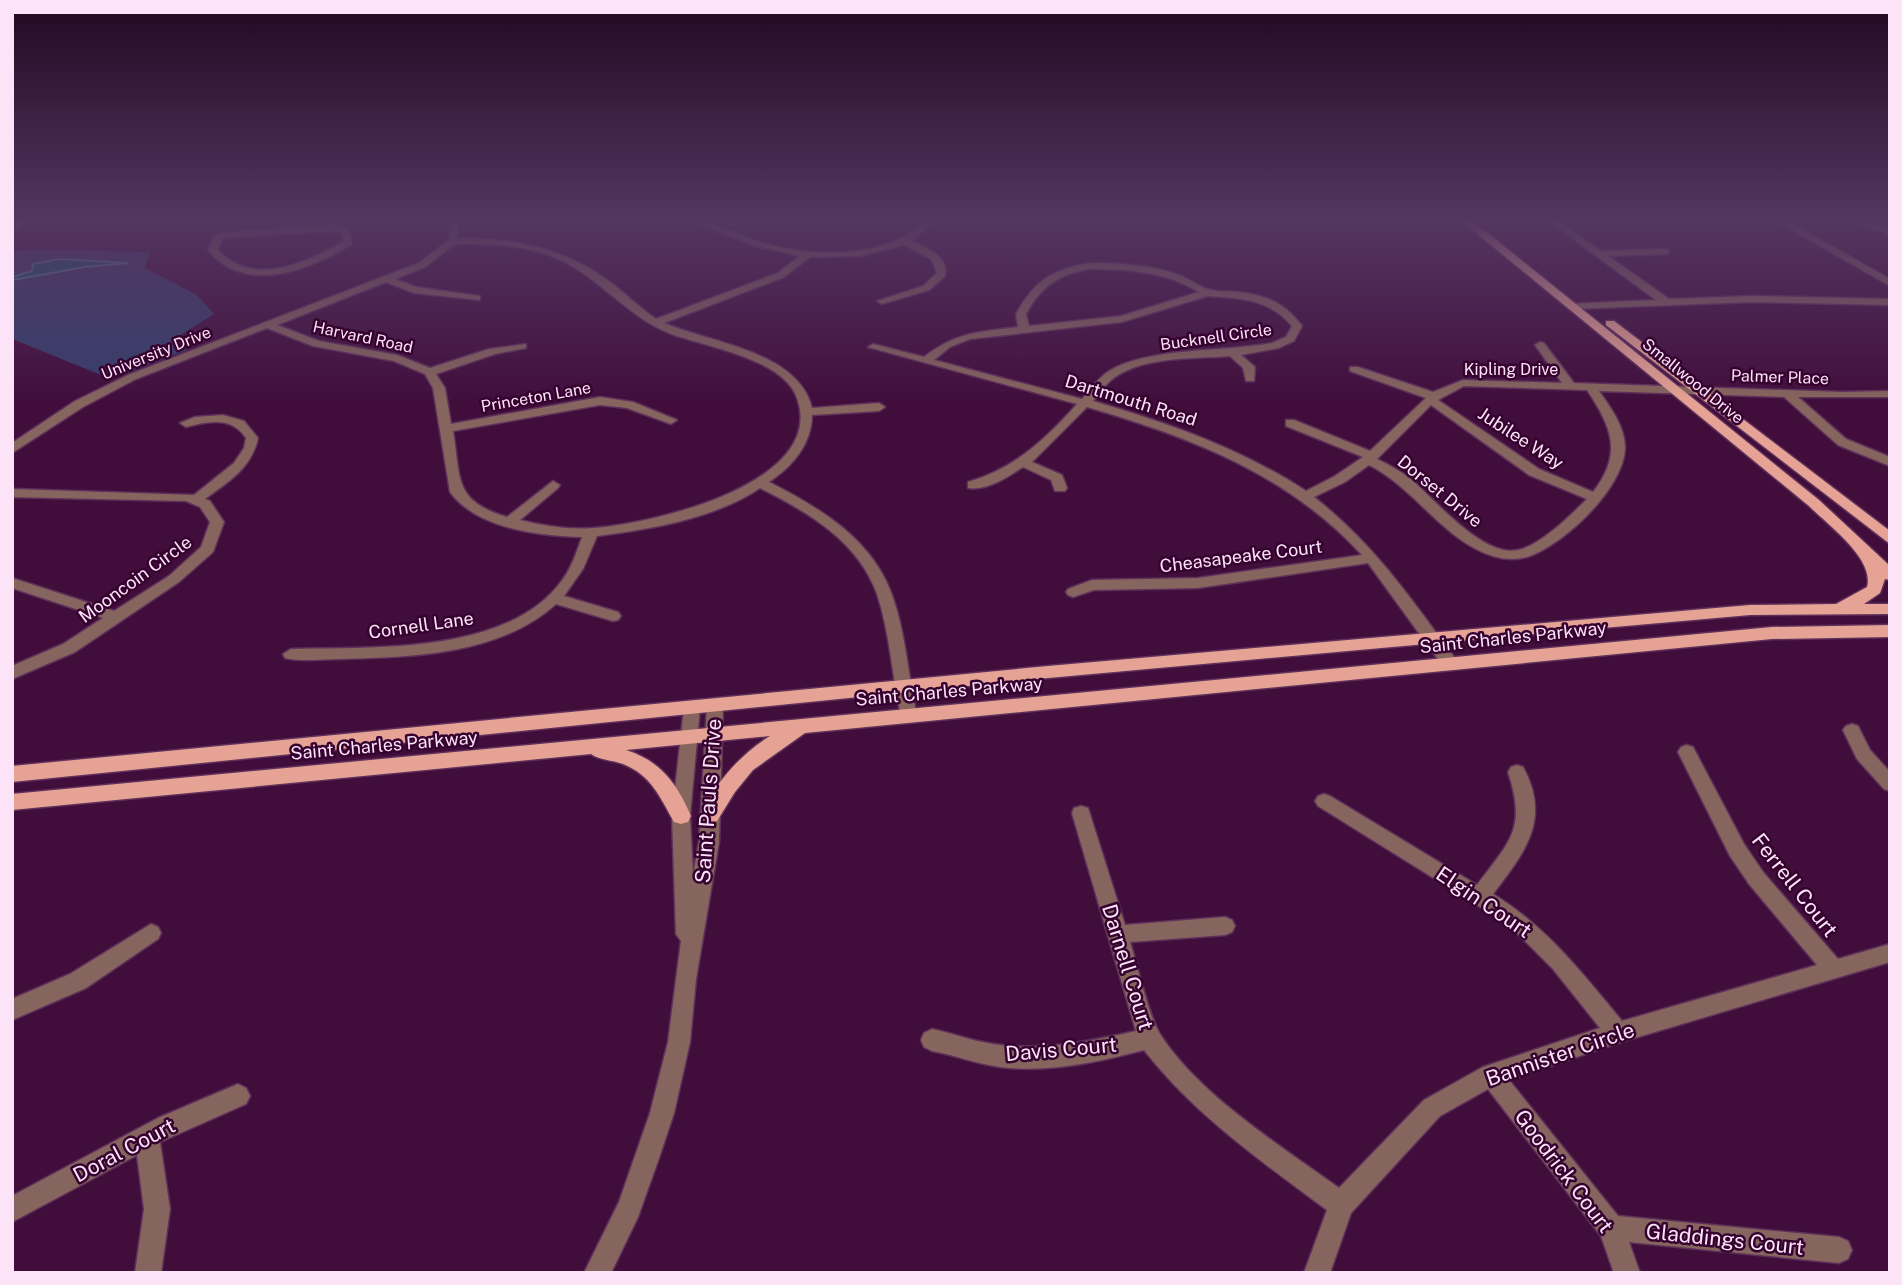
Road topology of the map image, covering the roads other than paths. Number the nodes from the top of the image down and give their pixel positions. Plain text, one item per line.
1 (383, 282) edge
2 (393, 282) edge
3 (605, 282) edge
4 (763, 282) edge
5 (933, 282) edge
6 (1046, 282) edge
7 (1191, 282) edge
8 (1542, 282) edge
9 (1559, 282) edge
10 (1638, 282) edge
11 (1207, 293) junction
12 (476, 298) dead end
13 (882, 301) dead end
14 (1666, 302) junction
15 (1890, 302) edge
16 (1588, 305) junction
17 (1572, 306) junction
18 (656, 323) junction
19 (268, 325) junction
20 (1024, 330) junction
21 (1540, 345) dead end
22 (522, 346) dead end
23 (873, 347) dead end
24 (1233, 353) junction
25 (926, 361) junction
26 (1354, 369) dead end
27 (429, 372) junction
28 (1250, 379) dead end
29 (1570, 385) junction
30 (1590, 386) junction
31 (1670, 388) junction
32 (1697, 389) junction
33 (1788, 394) junction
34 (1890, 394) edge
35 (1433, 398) junction
36 (1085, 403) junction
37 (879, 407) dead end
38 (807, 412) junction
39 (671, 420) dead end
40 (186, 423) dead end
41 (1290, 423) dead end
42 (445, 429) junction
43 (12, 449) edge
44 (1370, 458) junction
45 (1890, 462) edge
46 (1022, 463) junction
47 (759, 482) junction
48 (553, 485) dead end
49 (973, 485) dead end
50 (1060, 488) dead end
51 (12, 493) edge
52 (1306, 496) junction
53 (1596, 498) junction
54 (195, 499) junction
55 (509, 522) junction
56 (591, 532) junction
57 (1890, 539) edge
58 (1856, 544) junction
59 (1373, 558) junction
60 (1890, 575) edge
61 (12, 583) edge
62 (1073, 592) dead end
63 (554, 598) junction
64 (1890, 609) edge
65 (1830, 610) junction
66 (613, 616) dead end
67 (118, 618) junction
68 (1890, 631) edge
69 (1431, 638) junction
70 (291, 654) dead end
71 (1451, 664) junction
72 (12, 673) edge
73 (902, 686) junction
74 (715, 706) junction
75 (692, 708) junction
76 (909, 716) junction
77 (805, 726) junction
78 (1852, 730) dead end
79 (714, 735) junction
80 (689, 737) junction
81 (578, 747) junction
82 (1687, 752) dead end
83 (1517, 772) dead end
84 (12, 774) edge
85 (1890, 784) edge
86 (1324, 801) dead end
87 (12, 802) edge
88 (1081, 813) dead end
89 (710, 815) junction
90 (681, 816) junction
91 (1480, 895) junction
92 (1225, 926) dead end
93 (151, 933) dead end
94 (1119, 934) junction
95 (1890, 953) edge
96 (1834, 969) junction
97 (685, 979) junction
98 (12, 1010) edge
99 (1618, 1033) junction
100 (1149, 1038) junction
101 (932, 1040) dead end
102 (1491, 1076) junction
103 (239, 1096) dead end
104 (147, 1136) junction
105 (1341, 1205) junction
106 (12, 1210) edge
107 (1611, 1228) junction
108 (1839, 1250) dead end
109 (148, 1273) edge
110 (597, 1273) edge
111 (1317, 1273) edge
112 (1627, 1273) edge

1 - 19 street, University Drive
2 - 12 street
3 - 18 street
4 - 18 street
5 - 13 street
6 - 20 street
7 - 11 street
8 - 17 main road, Smallwood Drive
9 - 16 main road, Smallwood Drive
10 - 14 street
11 - 20 street, Bucknell Circle
11 - 24 street, Bucknell Circle
14 - 15 street
14 - 16 street
16 - 17 street
16 - 32 main road, Smallwood Drive
17 - 31 main road, Smallwood Drive
18 - 38 street
19 - 27 street, Harvard Road
19 - 43 street, University Drive
20 - 25 street, Bucknell Circle
21 - 29 street
22 - 27 street
23 - 25 street, Dartmouth Road
24 - 28 street
24 - 36 street, Bucknell Circle
25 - 36 street, Dartmouth Road
26 - 35 street, Jubilee Way
27 - 42 street, Harvard Road
29 - 30 street, Kipling Drive
29 - 35 street, Kipling Drive
30 - 31 street, Kipling Drive
30 - 53 street, Dorset Drive
31 - 32 street, Palmer Place
31 - 58 main road, Smallwood Drive
32 - 33 street, Palmer Place
32 - 57 main road, Smallwood Drive
33 - 34 street, Palmer Place
33 - 45 street
35 - 44 street, Kipling Drive
35 - 53 street, Jubilee Way
36 - 46 street, Bucknell Circle
36 - 52 street, Dartmouth Road
37 - 38 street
38 - 47 street, Harvard Road
39 - 42 street, Princeton Lane
40 - 54 street
41 - 44 street, Dorset Drive
42 - 55 street, Harvard Road
44 - 52 street, Kipling Drive
44 - 53 street, Dorset Drive
46 - 49 street, Bucknell Circle
46 - 50 street
47 - 56 street, Harvard Road
47 - 73 street
48 - 55 street
51 - 54 street
52 - 59 street, Dartmouth Road
54 - 67 street, Mooncoin Circle
55 - 56 street, Harvard Road
56 - 63 street, Cornell Lane
58 - 60 main road, Smallwood Drive
58 - 65 main road
59 - 62 street, Cheasapeake Court
59 - 69 street, Dartmouth Road
61 - 67 street
63 - 66 street
63 - 70 street, Cornell Lane
64 - 65 main road, Saint Charles Parkway
65 - 69 main road, Saint Charles Parkway
67 - 72 street, Mooncoin Circle
68 - 71 main road, Saint Charles Parkway
69 - 71 street, Dartmouth Road
69 - 73 main road, Saint Charles Parkway
71 - 76 main road, Saint Charles Parkway
73 - 74 main road, Saint Charles Parkway
73 - 76 street
74 - 75 main road, Saint Charles Parkway
74 - 79 street, Saint Pauls Drive
75 - 80 street, Saint Pauls Drive
75 - 84 main road, Saint Charles Parkway
76 - 77 main road, Saint Charles Parkway
77 - 79 main road, Saint Charles Parkway
77 - 89 main road
78 - 85 street
79 - 80 main road, Saint Charles Parkway
79 - 89 street, Saint Pauls Drive
80 - 81 main road, Saint Charles Parkway
80 - 90 street, Saint Pauls Drive
81 - 87 main road, Saint Charles Parkway
81 - 90 main road
82 - 96 street, Ferrell Court
83 - 91 street
86 - 91 street, Elgin Court
88 - 94 street, Darnell Court
89 - 97 street, Saint Pauls Drive
90 - 97 street, Saint Pauls Drive
91 - 99 street, Elgin Court
92 - 94 street
93 - 98 street
94 - 100 street, Darnell Court
95 - 96 street, Bannister Circle
96 - 99 street, Bannister Circle
97 - 110 street, Saint Pauls Drive
99 - 102 street, Bannister Circle
100 - 101 street, Davis Court
100 - 105 street, Darnell Court
102 - 105 street, Bannister Circle
102 - 107 street, Goodrick Court
103 - 104 street, Doral Court
104 - 106 street, Doral Court
104 - 109 street
105 - 111 street, Bannister Circle
107 - 108 street, Gladdings Court
107 - 112 street, Goodrick Court

